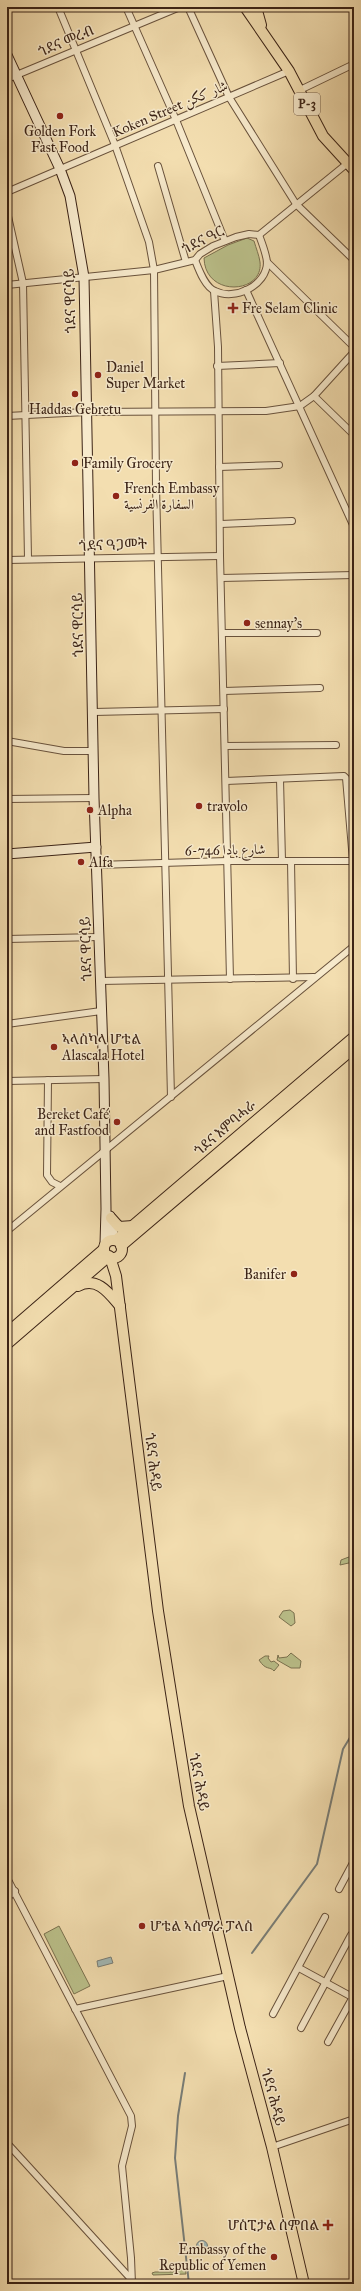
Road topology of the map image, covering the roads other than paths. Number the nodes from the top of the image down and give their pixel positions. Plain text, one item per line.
1 (58, 7) edge
2 (126, 7) edge
3 (180, 7) edge
4 (188, 7) edge
5 (245, 7) edge
6 (256, 7) edge
7 (134, 25) junction
8 (264, 34) junction
9 (77, 49) junction
10 (7, 55) edge
11 (354, 64) edge
12 (289, 71) junction
13 (17, 75) junction
14 (7, 79) edge
15 (300, 90) junction
16 (229, 97) junction
17 (176, 120) junction
18 (116, 146) junction
19 (352, 164) edge
20 (158, 166) dead end
21 (60, 169) junction
22 (7, 192) edge
23 (296, 204) junction
24 (7, 212) edge
25 (260, 235) junction
26 (225, 241) junction
27 (195, 260) junction
28 (354, 260) edge
29 (186, 262) junction
30 (266, 262) junction
31 (154, 270) junction
32 (84, 278) junction
33 (23, 283) junction
34 (7, 285) edge
35 (246, 290) junction
36 (214, 291) junction
37 (354, 348) edge
38 (354, 352) edge
39 (280, 363) junction
40 (217, 366) junction
41 (314, 396) junction
42 (300, 406) junction
43 (154, 411) junction
44 (219, 411) junction
45 (86, 412) junction
46 (7, 416) edge
47 (25, 416) junction
48 (354, 435) edge
49 (279, 465) dead end
50 (219, 468) junction
51 (292, 522) dead end
52 (221, 524) junction
53 (354, 527) edge
54 (158, 556) junction
55 (220, 556) junction
56 (90, 558) junction
57 (28, 559) junction
58 (7, 560) edge
59 (354, 575) edge
60 (221, 578) junction
61 (222, 633) junction
62 (317, 633) dead end
63 (320, 688) dead end
64 (224, 691) junction
65 (224, 709) junction
66 (162, 711) junction
67 (94, 712) junction
68 (7, 741) edge
69 (336, 744) dead end
70 (225, 746) junction
71 (94, 750) junction
72 (280, 779) junction
73 (226, 781) junction
74 (94, 798) junction
75 (7, 799) edge
76 (96, 847) junction
77 (7, 854) edge
78 (227, 861) junction
79 (282, 861) junction
80 (291, 861) junction
81 (353, 861) edge
82 (164, 863) junction
83 (96, 865) junction
84 (354, 922) edge
85 (99, 937) junction
86 (7, 939) edge
87 (354, 946) edge
88 (314, 977) junction
89 (293, 978) junction
90 (230, 979) junction
91 (167, 981) junction
92 (101, 982) junction
93 (101, 1011) junction
94 (7, 1024) edge
95 (354, 1037) edge
96 (354, 1048) edge
97 (104, 1079) junction
98 (48, 1080) junction
99 (7, 1081) edge
100 (171, 1096) junction
101 (104, 1151) junction
102 (60, 1186) junction
103 (108, 1214) junction
104 (133, 1226) junction
105 (7, 1231) edge
106 (112, 1249) junction
107 (71, 1290) junction
108 (121, 1308) junction
109 (7, 1333) edge
110 (7, 1344) edge
111 (354, 1861) edge
112 (7, 1878) edge
113 (339, 1889) dead end
114 (15, 1891) junction
115 (7, 1898) edge
116 (325, 1917) dead end
117 (351, 1935) dead end
118 (299, 1968) junction
119 (228, 1976) junction
120 (326, 1982) junction
121 (354, 1997) edge
122 (75, 2009) junction
123 (273, 2014) dead end
124 (301, 2028) dead end
125 (328, 2042) dead end
126 (354, 2119) edge
127 (7, 2143) edge
128 (272, 2147) junction
129 (131, 2283) edge
130 (304, 2284) edge

1 - 9 street
2 - 7 street
3 - 7 street, ጎደና መረብ
4 - 16 street
5 - 8 main road, P-3
6 - 8 main road, P-3
7 - 9 street, ጎደና መረብ
7 - 17 street
8 - 12 main road, P-3
9 - 13 street, ጎደና መረብ
9 - 18 street
10 - 13 main road, ጎደና ዋርሳይ
11 - 15 street
12 - 15 main road, P-3
12 - 16 street, Koken Street شار ككن
13 - 14 street, ጎደና መረብ
13 - 21 main road, ጎደና ዋርሳይ
15 - 19 main road, P-3
16 - 17 street, Koken Street شار ككن
16 - 23 street
17 - 18 street, Koken Street شار ككن
17 - 26 street
18 - 21 street, Koken Street شار ككن
18 - 31 street
19 - 23 street
20 - 29 street
21 - 22 street, Koken Street شار ككن
21 - 32 main road, ጎደና ዋርሳይ
23 - 25 street
23 - 28 street
24 - 33 street
25 - 26 street, ጎደና ዓር
25 - 30 street
26 - 27 street, ጎደና ዓር
27 - 29 street, ጎደና ዓር
27 - 36 street
29 - 31 street, ጎደና ዓር
30 - 35 street
30 - 37 street
31 - 32 street, ጎደና ዓር
31 - 43 street
32 - 33 street, ጎደና ዓር
32 - 45 main road, ጎደና ዋርሳይ
33 - 34 street, ጎደና ዓር
33 - 47 street
35 - 36 street
35 - 39 street
36 - 40 street
38 - 41 street
39 - 40 street
39 - 42 street
40 - 44 street
41 - 42 street
41 - 48 street
42 - 44 street
42 - 53 street
43 - 44 street
43 - 45 street
43 - 54 street
44 - 50 street
45 - 47 street
45 - 56 main road, ጎደና ዋርሳይ
46 - 47 street
47 - 57 street
49 - 50 street
50 - 52 street
51 - 52 street
52 - 55 street
54 - 55 street, ጎደና ዓጋመት
54 - 56 street, ጎደና ዓጋመት
54 - 66 street
55 - 60 street
56 - 57 street, ጎደና ዓጋመት
56 - 67 main road, ጎደና ዋርሳይ
57 - 58 street, ጎደና ዓጋመት
59 - 60 street
60 - 61 street
61 - 62 street
61 - 64 street
63 - 64 street
64 - 65 street
65 - 66 street
65 - 70 street
66 - 67 street
66 - 82 street
67 - 71 main road, ጎደና ዋርሳይ
68 - 71 street
69 - 70 street
70 - 73 street
71 - 74 main road, ጎደና ዋርሳይ
72 - 73 street
72 - 79 street
72 - 81 street
73 - 78 street
74 - 75 street
74 - 76 main road, ጎደና ዋርሳይ
76 - 77 main road
76 - 83 main road, ጎደና ዋርሳይ
78 - 79 street, شارع بادا 746-6
78 - 82 street, شارع بادا 746-6
78 - 90 street
79 - 80 street, شارع بادا 746-6
80 - 81 street, شارع بادا 746-6
80 - 89 street
81 - 84 street
82 - 83 street, شارع بادا 746-6
82 - 91 street
83 - 85 main road, ጎደና ዋርሳይ
85 - 86 street
85 - 92 main road, ጎደና ዋርሳይ
87 - 88 street
88 - 89 street
88 - 100 street
89 - 90 street
90 - 91 street
91 - 92 street
91 - 100 street
92 - 93 main road, ጎደና ዋርሳይ
93 - 94 street
93 - 97 main road, ጎደና ዋርሳይ
95 - 104 main road, ጎደና እምባሓራ
96 - 106 main road, ጎደና እምባሓራ
97 - 98 street
97 - 101 main road, ጎደና ዋርሳይ
98 - 99 street
98 - 102 street
100 - 101 street
101 - 102 street
101 - 103 main road, ጎደና ዋርሳይ
102 - 105 street
103 - 104 main road
103 - 106 main road, ጎደና ዋርሳይ
104 - 106 main road, ጎደና እምባሓራ
106 - 107 main road
106 - 108 main road, ጎደና ሕዳይ
106 - 109 main road
107 - 108 main road
107 - 110 main road
108 - 119 main road, ጎደና ሕዳይ
111 - 113 street
112 - 114 street
114 - 115 street
114 - 122 street
116 - 118 street
117 - 120 street
118 - 120 street
118 - 123 street
119 - 122 street
119 - 128 main road, ጎደና ሕዳይ
120 - 121 street
120 - 124 street
121 - 125 street
122 - 129 street
126 - 128 street
127 - 129 street
128 - 130 main road, ጎደና ሕዳይ

